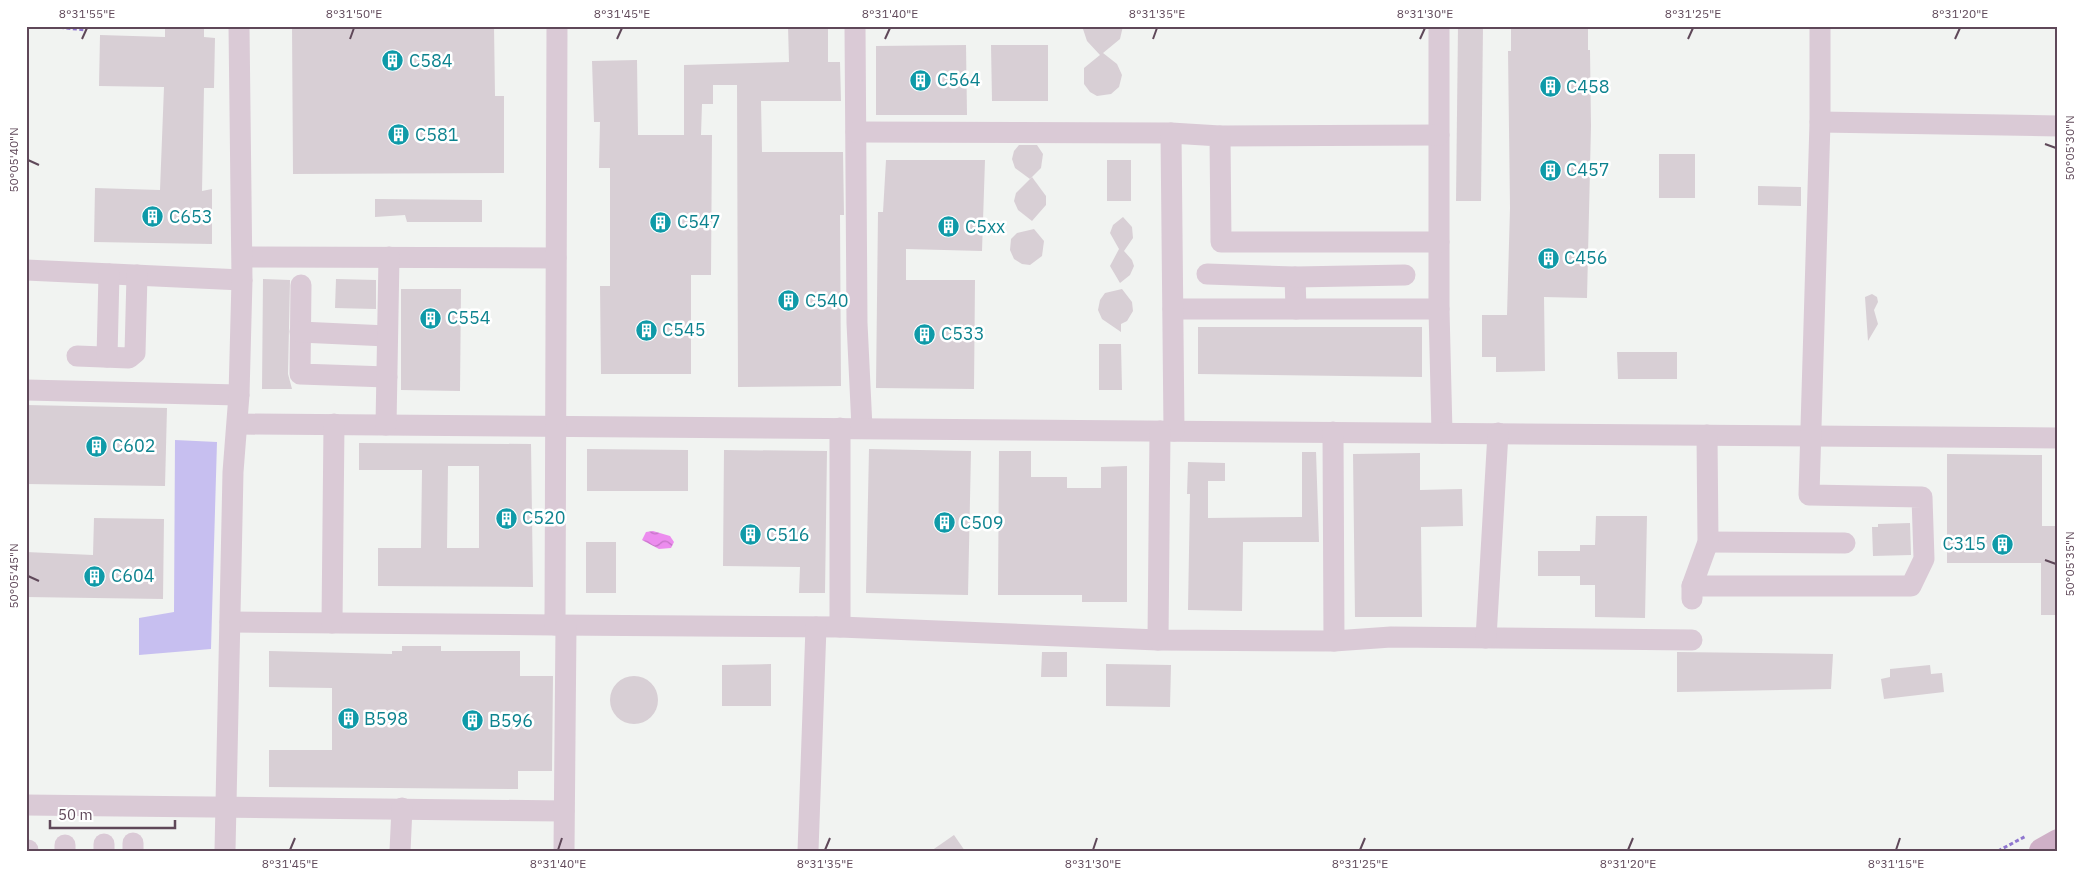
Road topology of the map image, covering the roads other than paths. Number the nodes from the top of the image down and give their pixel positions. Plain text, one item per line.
1 (239, 26) edge
2 (557, 26) edge
3 (855, 26) edge
4 (1439, 26) edge
5 (1820, 26) edge
6 (1820, 122) junction
7 (2058, 126) edge
8 (856, 132) junction
9 (1171, 133) junction
10 (1439, 135) junction
11 (1220, 136) junction
12 (1439, 242) junction
13 (242, 257) junction
14 (389, 257) junction
15 (556, 258) junction
16 (26, 270) edge
17 (109, 274) junction
18 (1207, 274) dead end
19 (137, 275) junction
20 (1405, 275) dead end
21 (1295, 277) junction
22 (242, 280) junction
23 (300, 285) dead end
24 (1173, 309) junction
25 (1296, 309) junction
26 (1439, 309) junction
27 (300, 332) junction
28 (388, 336) junction
29 (77, 356) dead end
30 (108, 357) junction
31 (387, 377) junction
32 (26, 390) edge
33 (239, 395) junction
34 (238, 424) junction
35 (334, 424) junction
36 (386, 425) junction
37 (555, 426) junction
38 (840, 428) junction
39 (862, 428) junction
40 (1167, 431) junction
41 (1333, 432) junction
42 (1442, 433) junction
43 (1498, 433) junction
44 (1707, 435) junction
45 (1812, 436) junction
46 (2058, 438) edge
47 (1708, 542) junction
48 (1845, 543) dead end
49 (230, 622) junction
50 (332, 623) junction
51 (561, 625) junction
52 (816, 627) junction
53 (840, 627) junction
54 (1486, 638) junction
55 (1158, 640) junction
56 (1334, 640) junction
57 (1692, 640) dead end
58 (26, 805) edge
59 (226, 807) junction
60 (397, 808) junction
61 (564, 811) junction
62 (2058, 842) edge
63 (225, 850) edge
64 (389, 851) edge
65 (400, 851) edge
66 (564, 851) edge
67 (808, 851) edge
68 (2042, 851) edge

1 - 13 street
2 - 15 street
3 - 8 street
4 - 10 street
5 - 6 street
6 - 7 street
6 - 45 street
8 - 9 street
8 - 39 street
9 - 11 street
9 - 24 street
10 - 11 street
10 - 12 street
11 - 12 street
12 - 26 street
13 - 14 street
13 - 22 street
14 - 15 street
14 - 28 street
15 - 37 street
16 - 17 street
17 - 19 street
17 - 30 street
18 - 21 street
19 - 22 street
19 - 30 street
20 - 21 street
21 - 25 street
22 - 33 street
23 - 27 street
24 - 25 street
24 - 40 street
25 - 26 street
26 - 42 street
27 - 28 street
27 - 31 street
28 - 31 street
29 - 30 street
31 - 36 street
32 - 33 street
33 - 34 street
34 - 35 street
34 - 49 street
35 - 36 street
35 - 50 street
36 - 37 street
37 - 38 street
37 - 51 street
38 - 39 street
38 - 53 street
39 - 40 street
40 - 41 street
40 - 55 street
41 - 42 street
41 - 56 street
42 - 43 street
43 - 44 street
43 - 54 street
44 - 45 street
44 - 47 street
45 - 46 street
45 - 47 street
47 - 48 street
49 - 50 street
49 - 59 street
50 - 51 street
51 - 52 street
51 - 61 street
52 - 53 street
52 - 67 street
53 - 55 street
54 - 56 street
54 - 57 street
55 - 56 street
58 - 59 street
59 - 60 street
59 - 63 street
60 - 61 street
60 - 64 street
60 - 65 street
61 - 66 street
62 - 68 main road

